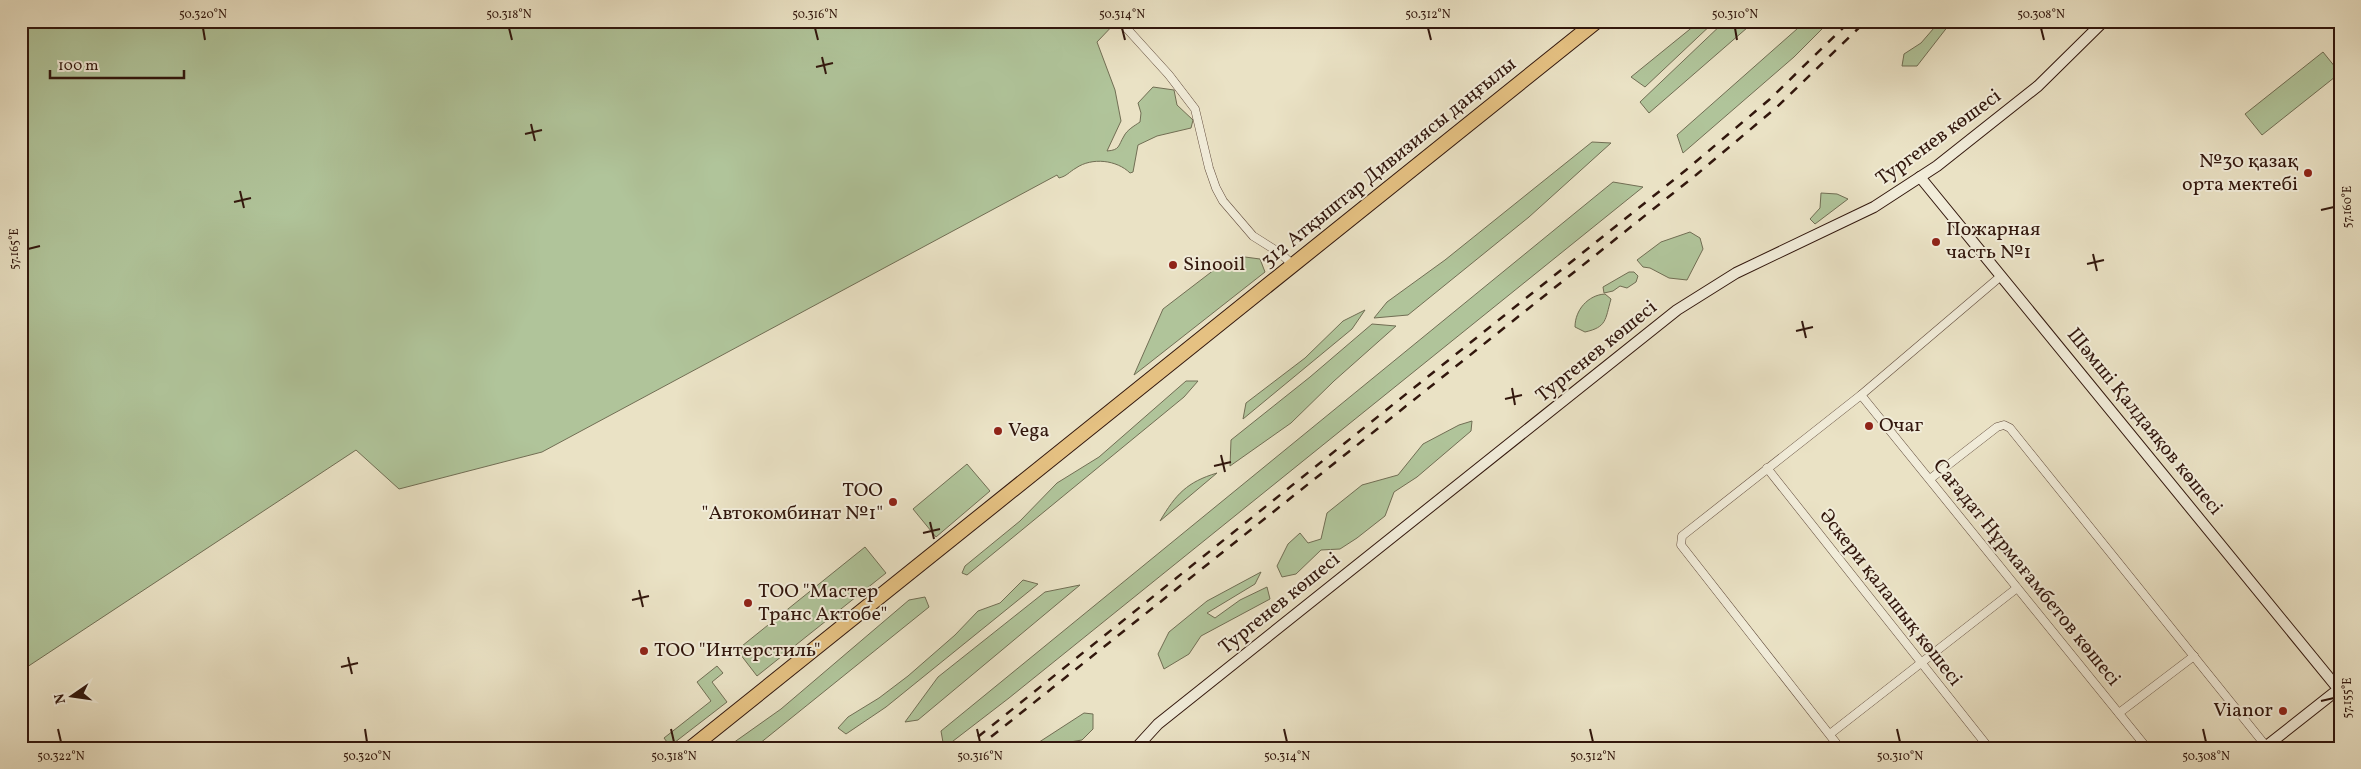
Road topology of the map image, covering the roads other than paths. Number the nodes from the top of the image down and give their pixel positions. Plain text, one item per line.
1 (1120, 21) edge
2 (1597, 21) edge
3 (2104, 21) edge
4 (1920, 177) junction
5 (1294, 265) junction
6 (2001, 276) junction
7 (1861, 395) junction
8 (1767, 468) junction
9 (1930, 480) junction
10 (2017, 588) junction
11 (2194, 656) junction
12 (1922, 664) junction
13 (2339, 689) edge
14 (2119, 713) junction
15 (1830, 734) junction
16 (2265, 747) edge
17 (691, 748) edge
18 (1136, 748) edge
19 (1840, 748) edge
20 (1989, 748) edge
21 (2147, 748) edge

1 - 5 street
2 - 5 highway, 312 Атқыштар Дивизиясы даңғылы
3 - 4 main road, Тургенев көшесі
4 - 6 main road, Шәмші Қалдаяқов көшесі
4 - 18 main road, Тургенев көшесі
5 - 17 highway, 312 Атқыштар Дивизиясы даңғылы
6 - 7 street
6 - 13 main road, Шәмші Қалдаяқов көшесі
7 - 8 street
7 - 9 street, Сағадат Нұрмағамбетов көшесі
8 - 12 street, Әскери қалашық көшесі
8 - 15 street
9 - 10 street, Сағадат Нұрмағамбетов көшесі
9 - 11 street
10 - 12 street
10 - 14 street, Сағадат Нұрмағамбетов көшесі
11 - 14 street
11 - 16 street
12 - 15 street
12 - 20 street, Әскери қалашық көшесі
13 - 16 main road
14 - 21 street, Сағадат Нұрмағамбетов көшесі
15 - 19 street

